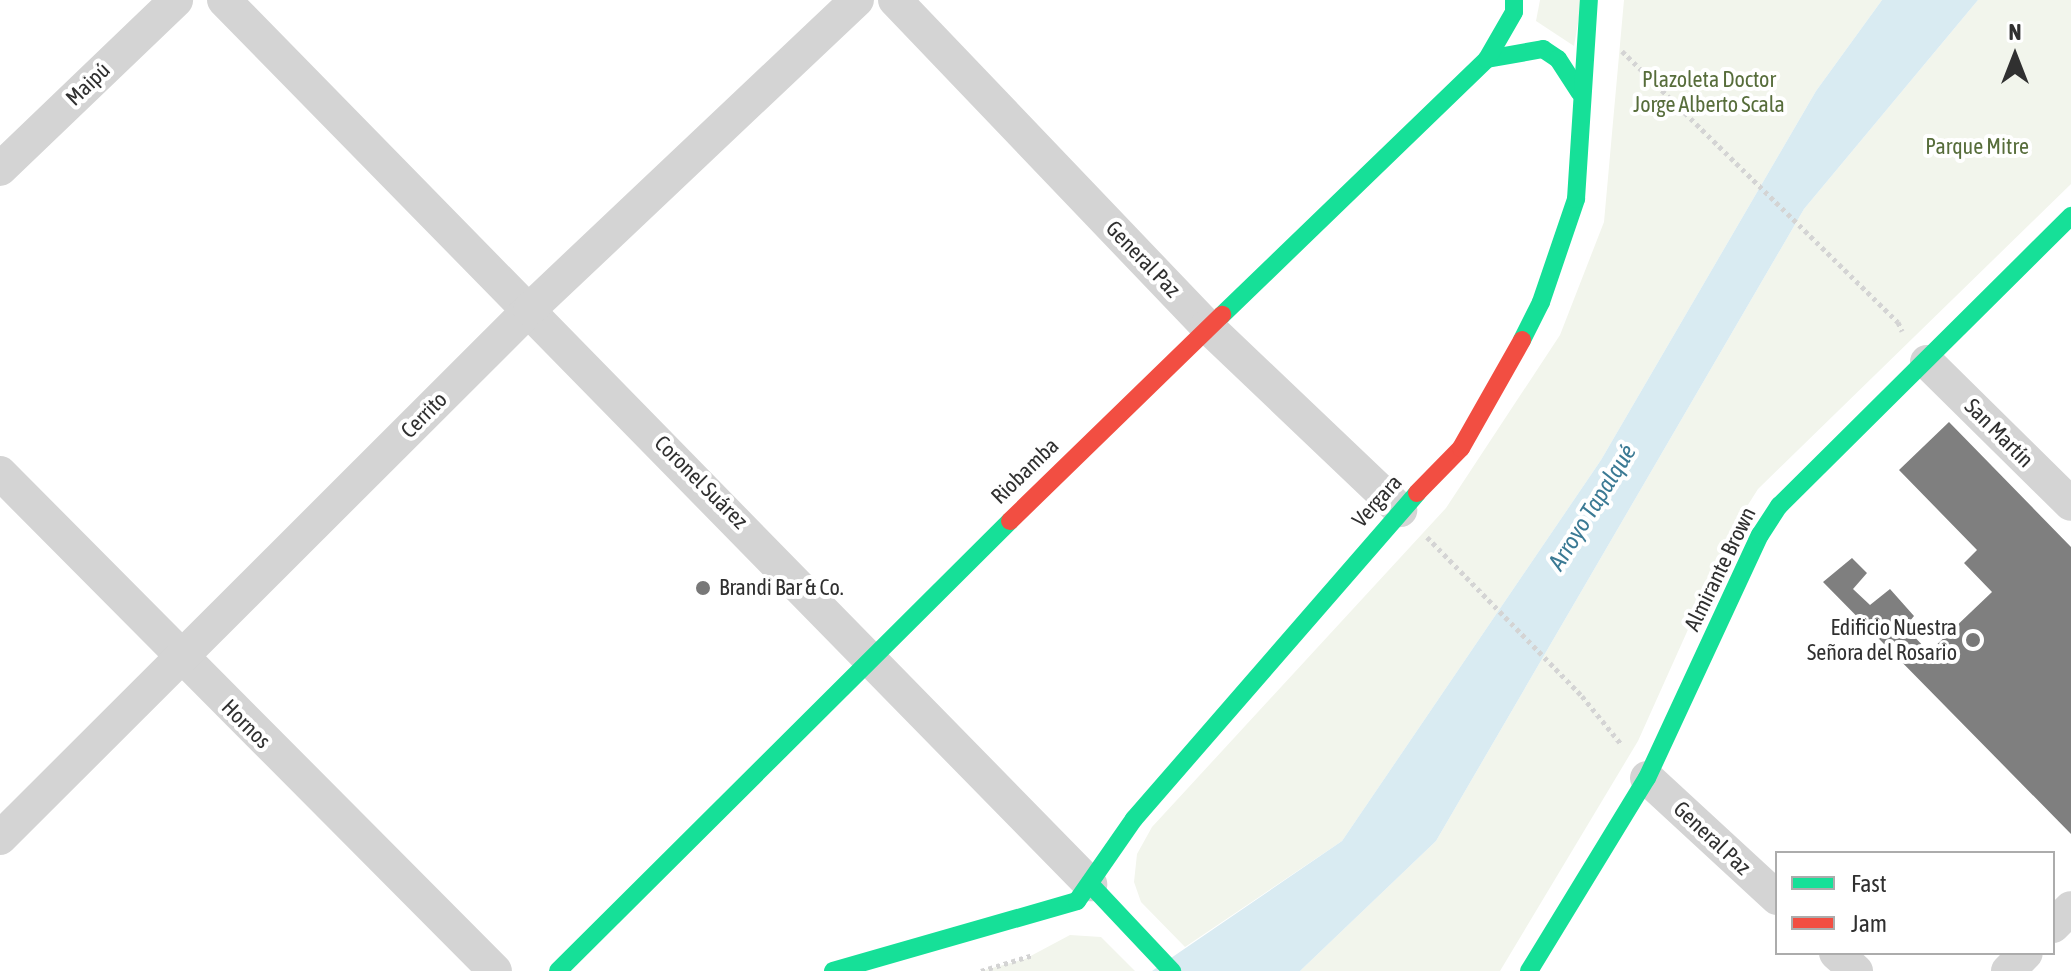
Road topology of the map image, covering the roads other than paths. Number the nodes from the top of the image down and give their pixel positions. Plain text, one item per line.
1 (176, 0) edge
2 (224, 0) edge
3 (857, 0) edge
4 (895, 0) edge
5 (1514, 0) edge
6 (1589, 0) edge
7 (1487, 59) junction
8 (1580, 93) junction
9 (0, 169) edge
10 (2071, 216) edge
11 (530, 309) junction
12 (1207, 326) junction
13 (1917, 352) junction
14 (0, 473) edge
15 (2071, 504) edge
16 (1412, 521) junction
17 (871, 655) junction
18 (180, 658) junction
19 (1638, 766) junction
20 (0, 838) edge
21 (1090, 884) junction
22 (1775, 896) edge
23 (2071, 908) edge
24 (2055, 924) edge
25 (1838, 955) edge
26 (2024, 955) edge
27 (495, 971) edge
28 (558, 971) edge
29 (833, 971) edge
30 (1172, 971) edge
31 (1529, 971) edge
32 (1856, 971) edge
33 (2008, 971) edge

1 - 9 street, Maipú
2 - 11 street, Coronel Suárez
3 - 11 street, Cerrito
4 - 12 street, General Paz
5 - 7 street, Riobamba
6 - 8 street
7 - 8 street
7 - 12 street, Riobamba
8 - 16 street, Vergara
10 - 13 street, Almirante Brown
11 - 17 street, Coronel Suárez
11 - 18 street, Cerrito
12 - 16 street, General Paz
12 - 17 street, Riobamba
13 - 15 street, San Martín
13 - 19 street, Almirante Brown
14 - 18 street, Hornos
16 - 21 street, Vergara
17 - 21 street, Coronel Suárez
17 - 28 street, Riobamba
18 - 20 street, Cerrito
18 - 27 street, Hornos
19 - 22 street, General Paz
19 - 31 street, Almirante Brown
21 - 29 street, Vergara
21 - 30 street, Coronel Suárez
23 - 24 street
25 - 32 street
26 - 33 street

